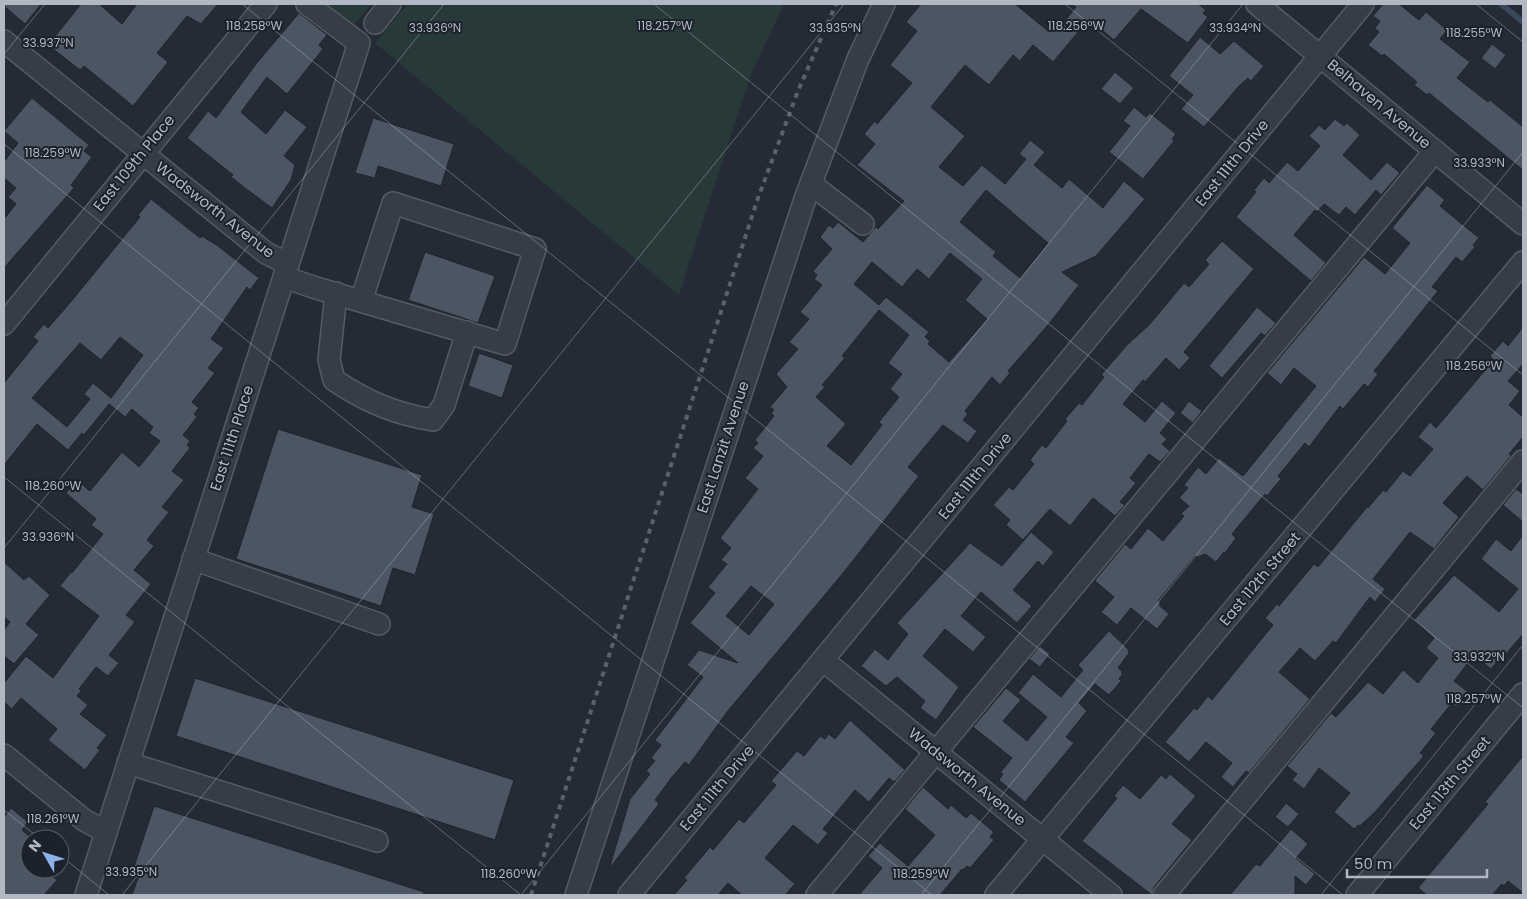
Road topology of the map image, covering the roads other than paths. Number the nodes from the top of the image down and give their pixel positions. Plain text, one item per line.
1 (266, 4) edge
2 (308, 4) edge
3 (390, 4) edge
4 (884, 4) edge
5 (1258, 4) edge
6 (1363, 4) edge
7 (374, 23) dead end
8 (4, 41) edge
9 (1320, 56) junction
10 (1434, 151) junction
11 (142, 153) junction
12 (811, 184) junction
13 (863, 224) dead end
14 (1523, 224) edge
15 (1523, 262) edge
16 (286, 270) junction
17 (336, 293) junction
18 (361, 301) junction
19 (4, 324) edge
20 (467, 332) junction
21 (1523, 461) edge
22 (193, 559) junction
23 (379, 624) dead end
24 (823, 660) junction
25 (1523, 694) edge
26 (935, 751) junction
27 (4, 755) edge
28 (128, 763) junction
29 (106, 832) junction
30 (1043, 839) junction
31 (378, 841) dead end
32 (86, 895) edge
33 (576, 895) edge
34 (628, 895) edge
35 (816, 895) edge
36 (996, 895) edge
37 (1111, 895) edge
38 (1164, 895) edge
39 (1357, 895) edge

1 - 11 street, East 109th Place
2 - 16 street, East 111th Place
3 - 7 street
4 - 12 street, East Lanzit Avenue
5 - 9 street, Belhaven Avenue
6 - 9 street, East 111th Drive
8 - 11 street, Wadsworth Avenue
9 - 10 street, Belhaven Avenue
9 - 24 street, East 111th Drive
10 - 14 street, Belhaven Avenue
10 - 26 street
11 - 16 street, Wadsworth Avenue
11 - 19 street, East 109th Place
12 - 13 street
12 - 33 street, East Lanzit Avenue
15 - 30 street, East 112th Street
16 - 17 street, Wadsworth Avenue
16 - 22 street, East 111th Place
17 - 18 street, Wadsworth Avenue
17 - 20 street
18 - 20 street, Wadsworth Avenue
18 - 20 street, Wadsworth Avenue
21 - 38 street
22 - 23 street
22 - 28 street, East 111th Place
24 - 26 street, Wadsworth Avenue
24 - 34 street, East 111th Drive
25 - 39 street, East 113th Street
26 - 30 street, Wadsworth Avenue
26 - 35 street
27 - 29 street
28 - 29 street, East 111th Place
28 - 31 street
29 - 32 street, East 111th Place
30 - 36 street, East 112th Street
30 - 37 street, Wadsworth Avenue

